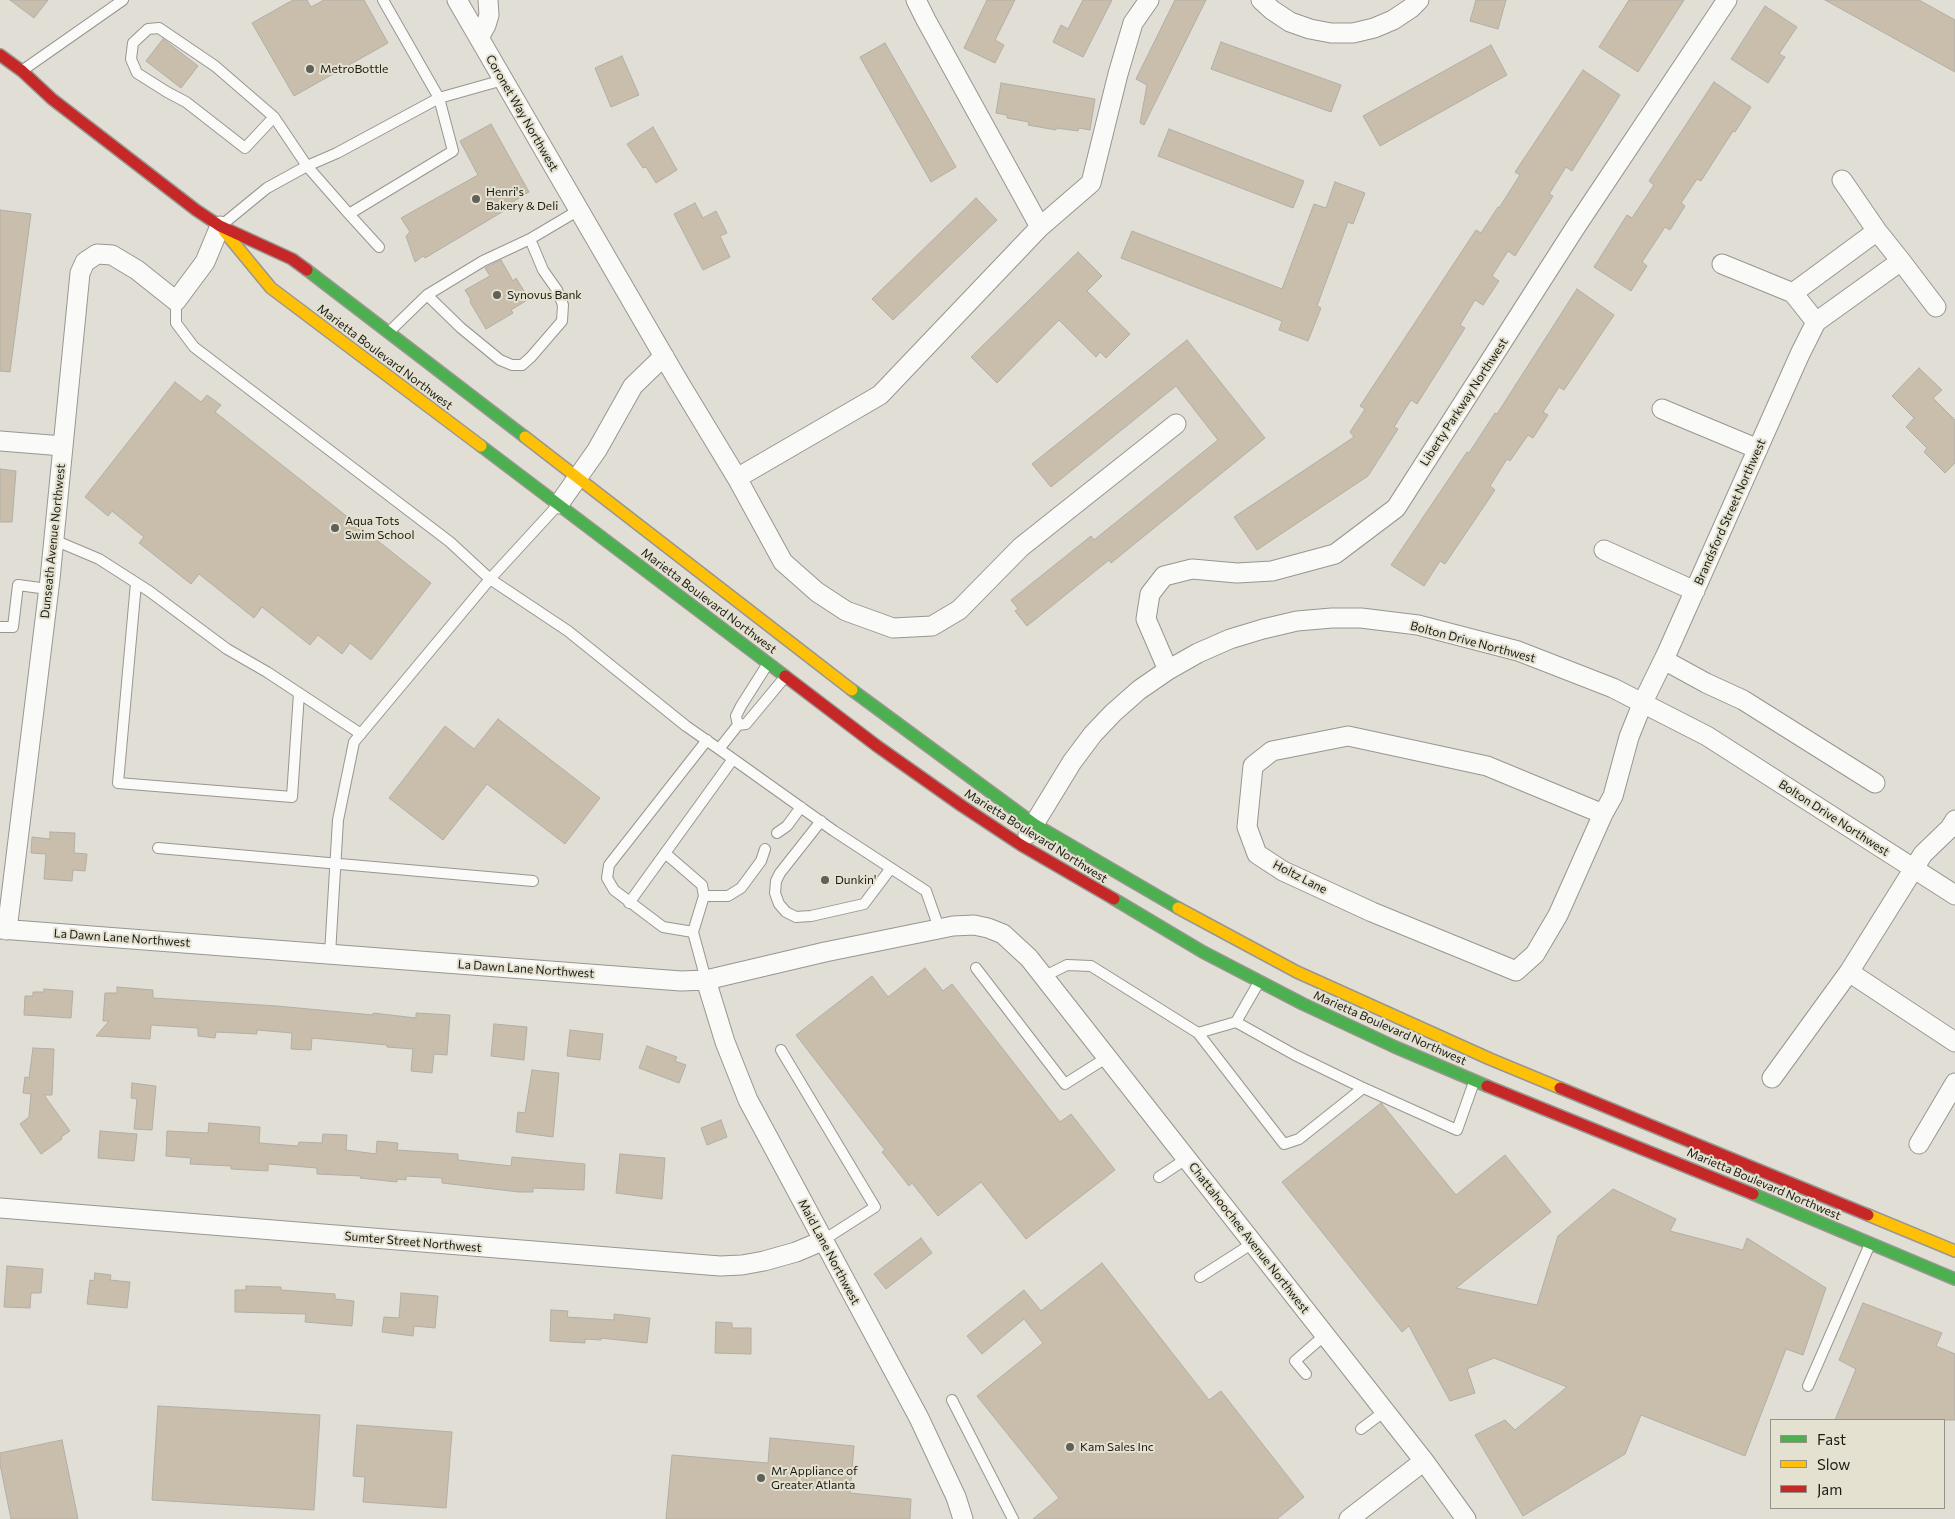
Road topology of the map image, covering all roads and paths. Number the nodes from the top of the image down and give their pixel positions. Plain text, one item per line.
1 (123, 0) edge
2 (383, 0) edge
3 (457, 0) edge
4 (488, 0) edge
5 (916, 0) edge
6 (1149, 0) edge
7 (1261, 0) edge
8 (1419, 0) edge
9 (1727, 0) edge
10 (479, 38) junction
11 (0, 55) edge
12 (22, 71) junction
13 (503, 80) junction
14 (439, 98) junction
15 (274, 117) junction
16 (307, 166) junction
17 (1842, 180) dead end
18 (579, 210) junction
19 (349, 214) junction
20 (220, 226) junction
21 (1040, 226) junction
22 (1877, 231) junction
23 (530, 239) junction
24 (379, 247) dead end
25 (1901, 261) junction
26 (1722, 264) dead end
27 (1793, 293) junction
28 (427, 295) junction
29 (176, 302) junction
30 (1936, 307) dead end
31 (1816, 322) junction
32 (388, 332) junction
33 (664, 356) junction
34 (1662, 409) dead end
35 (1176, 424) dead end
36 (0, 441) edge
37 (64, 446) junction
38 (1758, 449) junction
39 (578, 477) junction
40 (737, 478) junction
41 (559, 504) junction
42 (54, 540) junction
43 (1604, 550) dead end
44 (490, 579) junction
45 (136, 583) junction
46 (48, 589) junction
47 (1696, 591) junction
48 (0, 626) edge
49 (1664, 660) junction
50 (769, 663) junction
51 (1168, 670) junction
52 (786, 676) junction
53 (300, 693) junction
54 (1643, 702) junction
55 (738, 725) junction
56 (361, 734) junction
57 (707, 740) junction
58 (719, 749) junction
59 (733, 759) junction
60 (1875, 783) dead end
61 (801, 807) junction
62 (1603, 814) junction
63 (1955, 820) edge
64 (821, 821) junction
65 (1034, 824) junction
66 (780, 836) dead end
67 (1021, 845) junction
68 (158, 848) dead end
69 (769, 852) dead end
70 (665, 853) junction
71 (336, 864) junction
72 (891, 868) junction
73 (1914, 868) junction
74 (533, 881) dead end
75 (1955, 895) edge
76 (704, 896) junction
77 (629, 903) junction
78 (939, 928) junction
79 (4, 929) edge
80 (693, 932) junction
81 (330, 954) junction
82 (1029, 958) joint
83 (976, 968) dead end
84 (1849, 972) junction
85 (1043, 977) junction
86 (706, 980) junction
87 (1259, 981) junction
88 (1236, 1022) junction
89 (1198, 1033) junction
90 (1955, 1042) edge
91 (781, 1050) dead end
92 (1106, 1058) junction
93 (1772, 1078) dead end
94 (1475, 1081) junction
95 (1955, 1083) edge
96 (1363, 1088) junction
97 (1919, 1144) dead end
98 (1186, 1159) junction
99 (1159, 1177) dead end
100 (0, 1208) edge
101 (1876, 1232) junction
102 (822, 1241) junction
103 (1253, 1243) junction
104 (1955, 1251) edge
105 (1200, 1277) dead end
106 (1955, 1279) edge
107 (1325, 1335) junction
108 (1306, 1374) dead end
109 (1808, 1386) dead end
110 (952, 1400) dead end
111 (1385, 1411) junction
112 (1361, 1429) dead end
113 (1424, 1461) junction
114 (963, 1519) edge
115 (1013, 1519) edge
116 (1349, 1519) edge
117 (1466, 1519) edge

1 - 12 lane
2 - 14 lane
3 - 10 street, Coronet Way Northwest
4 - 10 street
5 - 21 street
6 - 21 street
7 - 8 street
9 - 51 street, Liberty Parkway Northwest
10 - 13 street, Coronet Way Northwest
11 - 12 main road
12 - 20 main road
13 - 14 lane
13 - 18 street, Coronet Way Northwest
14 - 16 lane
14 - 19 lane
15 - 15 lane
15 - 16 lane
16 - 19 lane
16 - 20 lane
17 - 22 street
18 - 23 lane
18 - 33 street, Coronet Way Northwest
19 - 24 lane
20 - 29 street
20 - 32 main road
20 - 41 main road, Marietta Boulevard Northwest
21 - 40 street
22 - 25 street
22 - 27 street
23 - 28 lane
23 - 28 lane
25 - 30 street
25 - 31 street
26 - 27 street
27 - 31 street
28 - 32 lane
29 - 37 street, Dunseath Avenue Northwest
29 - 44 lane
31 - 38 street, Brandsford Street Northwest
32 - 39 main road
33 - 39 street
33 - 40 street, Coronet Way Northwest
34 - 38 street
35 - 40 street, Coronet Way Northwest
36 - 37 street
37 - 42 street, Dunseath Avenue Northwest
38 - 47 street, Brandsford Street Northwest
39 - 41 street
39 - 65 main road
41 - 44 lane
41 - 50 main road, Marietta Boulevard Northwest
42 - 45 lane
42 - 46 street, Dunseath Avenue Northwest
43 - 47 street
44 - 56 lane
44 - 57 lane
45 - 53 lane
45 - 53 lane
46 - 48 lane
46 - 79 street, Dunseath Avenue Northwest
47 - 49 street, Brandsford Street Northwest
49 - 54 street, Brandsford Street Northwest
49 - 60 street
50 - 52 main road, Marietta Boulevard Northwest
50 - 55 lane
51 - 54 street, Bolton Drive Northwest
51 - 65 street, Bolton Drive Northwest
52 - 55 lane
52 - 67 main road, Marietta Boulevard Northwest
53 - 56 lane
54 - 62 street, Holtz Lane
54 - 73 street, Bolton Drive Northwest
55 - 58 lane
56 - 71 lane
57 - 58 lane
57 - 77 lane
58 - 59 lane
59 - 61 lane
59 - 70 lane
61 - 64 lane
61 - 66 lane
62 - 62 street, Holtz Lane
63 - 73 street
64 - 72 lane
64 - 72 lane
65 - 67 street, Bolton Drive Northwest
65 - 101 main road
67 - 87 main road, Marietta Boulevard Northwest
68 - 71 lane
69 - 76 lane
70 - 76 lane
70 - 77 lane
71 - 74 lane
71 - 81 lane
72 - 78 lane
73 - 75 street, Bolton Drive Northwest
73 - 84 street
76 - 80 lane
77 - 80 lane
78 - 82 street, La Dawn Lane Northwest
78 - 86 street, La Dawn Lane Northwest
79 - 81 street, La Dawn Lane Northwest
80 - 86 lane
81 - 86 street, La Dawn Lane Northwest
82 - 85 street, Chattahoochee Avenue Northwest
83 - 92 lane
84 - 90 street
84 - 93 street
85 - 89 lane
85 - 92 street, Chattahoochee Avenue Northwest
86 - 102 street, Maid Lane Northwest
87 - 88 lane
87 - 94 main road, Marietta Boulevard Northwest
88 - 89 lane
88 - 96 lane
89 - 96 lane
91 - 102 lane
92 - 98 street, Chattahoochee Avenue Northwest
94 - 96 lane
94 - 101 main road, Marietta Boulevard Northwest
95 - 97 street
98 - 99 lane
98 - 103 street, Chattahoochee Avenue Northwest
100 - 102 street, Sumter Street Northwest
101 - 104 main road
101 - 106 main road, Marietta Boulevard Northwest
101 - 109 lane
102 - 114 street, Maid Lane Northwest
103 - 105 lane
103 - 107 street, Chattahoochee Avenue Northwest
107 - 108 lane
107 - 111 street, Chattahoochee Avenue Northwest
110 - 115 lane
111 - 112 lane
111 - 113 street, Chattahoochee Avenue Northwest
113 - 116 street
113 - 117 street, Chattahoochee Avenue Northwest

